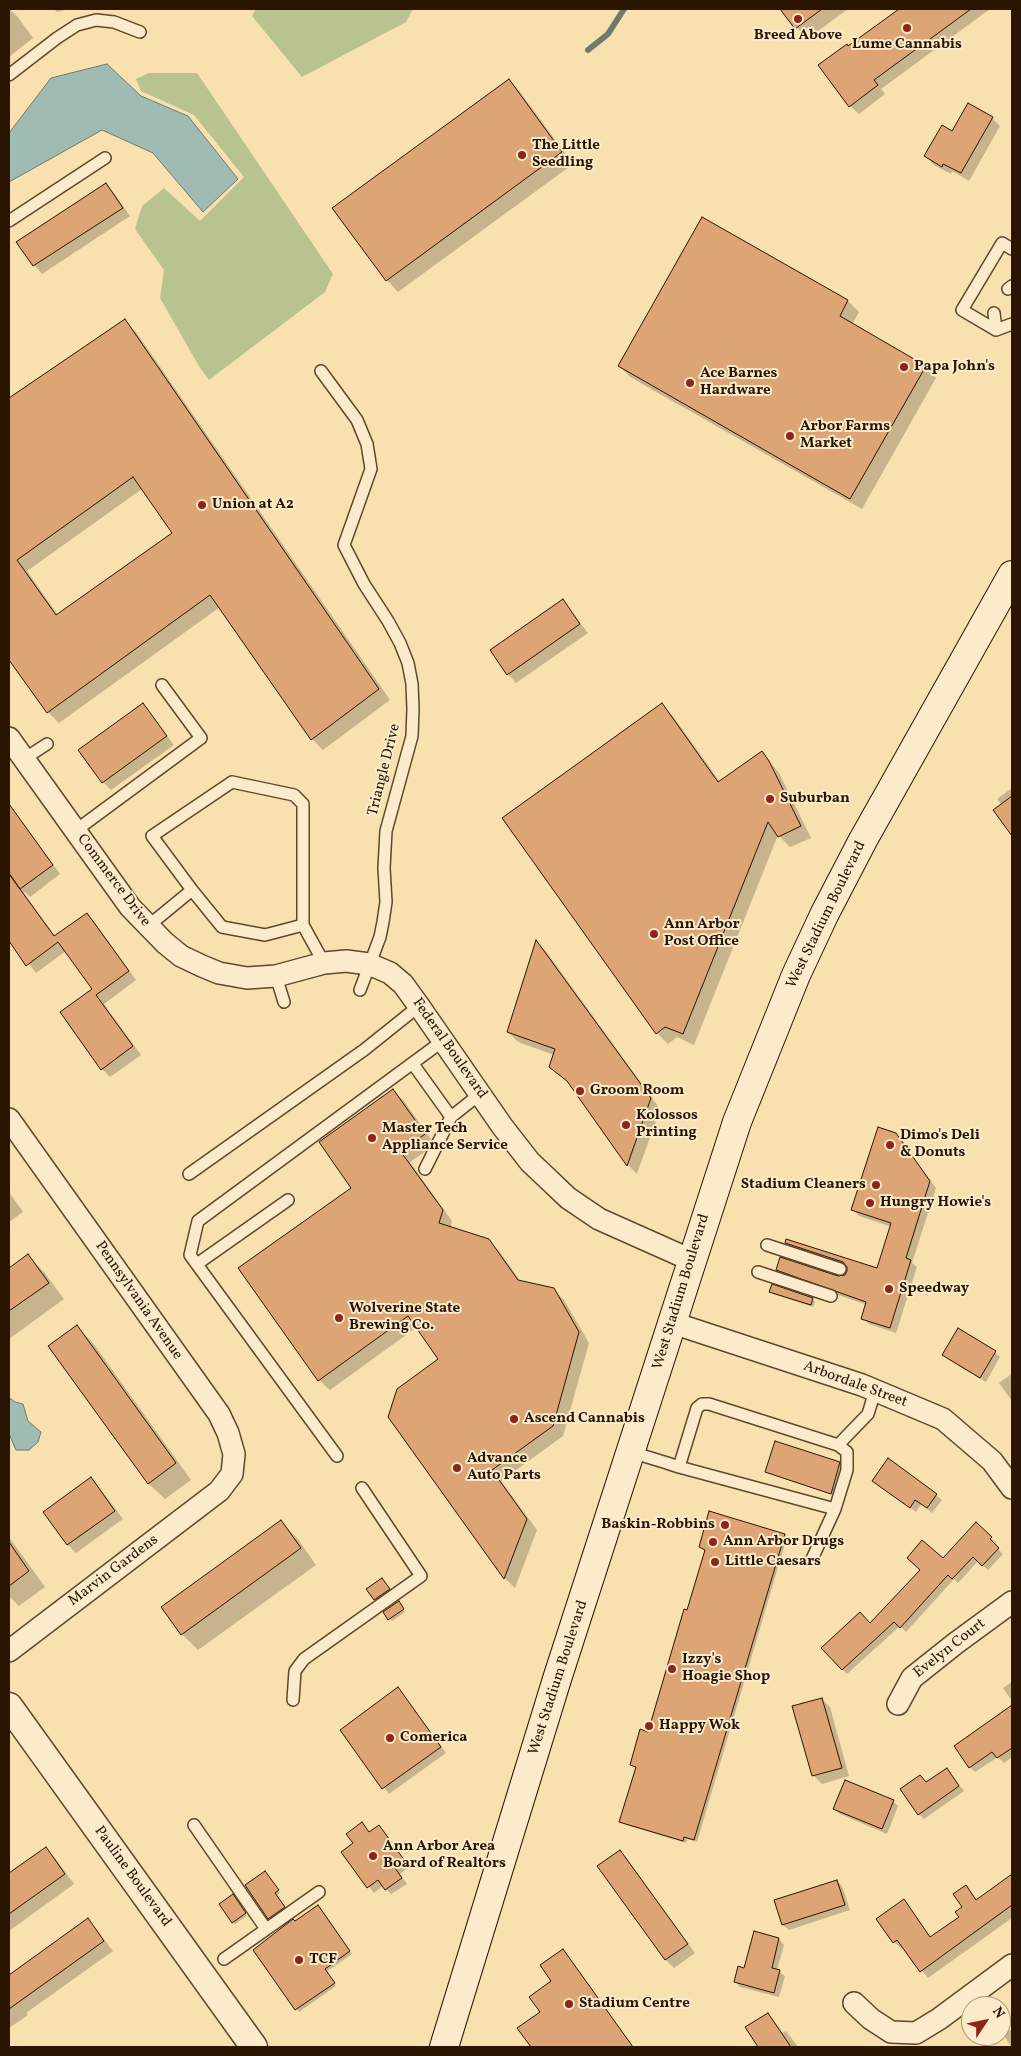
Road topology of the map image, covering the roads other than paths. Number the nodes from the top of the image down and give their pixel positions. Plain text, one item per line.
1 (140, 32) dead end
2 (9, 75) edge
3 (105, 158) dead end
4 (9, 221) edge
5 (1012, 249) edge
6 (1003, 318) edge
7 (996, 330) junction
8 (321, 371) dead end
9 (1012, 575) edge
10 (162, 685) dead end
11 (9, 738) edge
12 (47, 744) dead end
13 (24, 759) junction
14 (75, 831) junction
15 (192, 890) junction
16 (304, 925) junction
17 (147, 927) junction
18 (324, 964) junction
19 (369, 964) junction
20 (276, 976) junction
21 (360, 990) dead end
22 (284, 1002) dead end
23 (419, 1006) junction
24 (444, 1040) junction
25 (413, 1064) junction
26 (480, 1094) junction
27 (450, 1117) junction
28 (9, 1119) edge
29 (425, 1169) dead end
30 (189, 1174) dead end
31 (288, 1200) dead end
32 (767, 1245) dead end
33 (691, 1260) junction
34 (197, 1264) junction
35 (840, 1269) dead end
36 (758, 1272) dead end
37 (831, 1296) dead end
38 (673, 1323) junction
39 (875, 1391) junction
40 (838, 1445) junction
41 (631, 1452) junction
42 (337, 1456) dead end
43 (679, 1467) junction
44 (362, 1488) dead end
45 (1012, 1488) edge
46 (219, 1491) joint
47 (835, 1509) junction
48 (812, 1559) dead end
49 (1012, 1602) edge
50 (9, 1651) edge
51 (293, 1700) dead end
52 (898, 1704) dead end
53 (9, 1706) edge
54 (194, 1825) dead end
55 (318, 1892) dead end
56 (266, 1929) junction
57 (224, 1959) dead end
58 (1012, 1966) edge
59 (854, 2004) dead end
60 (254, 2047) edge
61 (444, 2047) edge

1 - 2 lane
3 - 4 lane
5 - 7 lane
6 - 7 lane
6 - 7 lane
8 - 19 lane, Triangle Drive
9 - 33 main road, West Stadium Boulevard
10 - 14 lane
11 - 13 street, Commerce Drive
12 - 13 lane
13 - 14 street, Commerce Drive
14 - 17 street, Commerce Drive
15 - 16 lane
15 - 16 lane
15 - 17 lane
16 - 18 lane
17 - 20 street, Commerce Drive
18 - 19 street, Commerce Drive
18 - 20 street, Commerce Drive
19 - 21 lane, Triangle Drive
19 - 23 street, Federal Boulevard
20 - 22 lane
23 - 24 street, Federal Boulevard
23 - 30 lane
24 - 25 lane
24 - 26 street, Federal Boulevard
25 - 27 lane
25 - 34 lane
26 - 27 lane
26 - 33 street, Federal Boulevard
27 - 29 lane
28 - 46 street, Pennsylvania Avenue
31 - 34 lane
32 - 35 lane
33 - 38 main road, West Stadium Boulevard
34 - 42 lane
36 - 37 lane
38 - 39 street, Arbordale Street
38 - 41 main road, West Stadium Boulevard
39 - 40 lane
39 - 45 street, Arbordale Street
40 - 43 lane
40 - 47 lane
41 - 43 lane
41 - 61 main road, West Stadium Boulevard
43 - 47 lane
44 - 51 lane
46 - 50 street, Marvin Gardens
47 - 48 lane
49 - 52 street, Evelyn Court
53 - 60 street, Pauline Boulevard
54 - 56 lane
55 - 56 lane
56 - 57 lane
58 - 59 street

